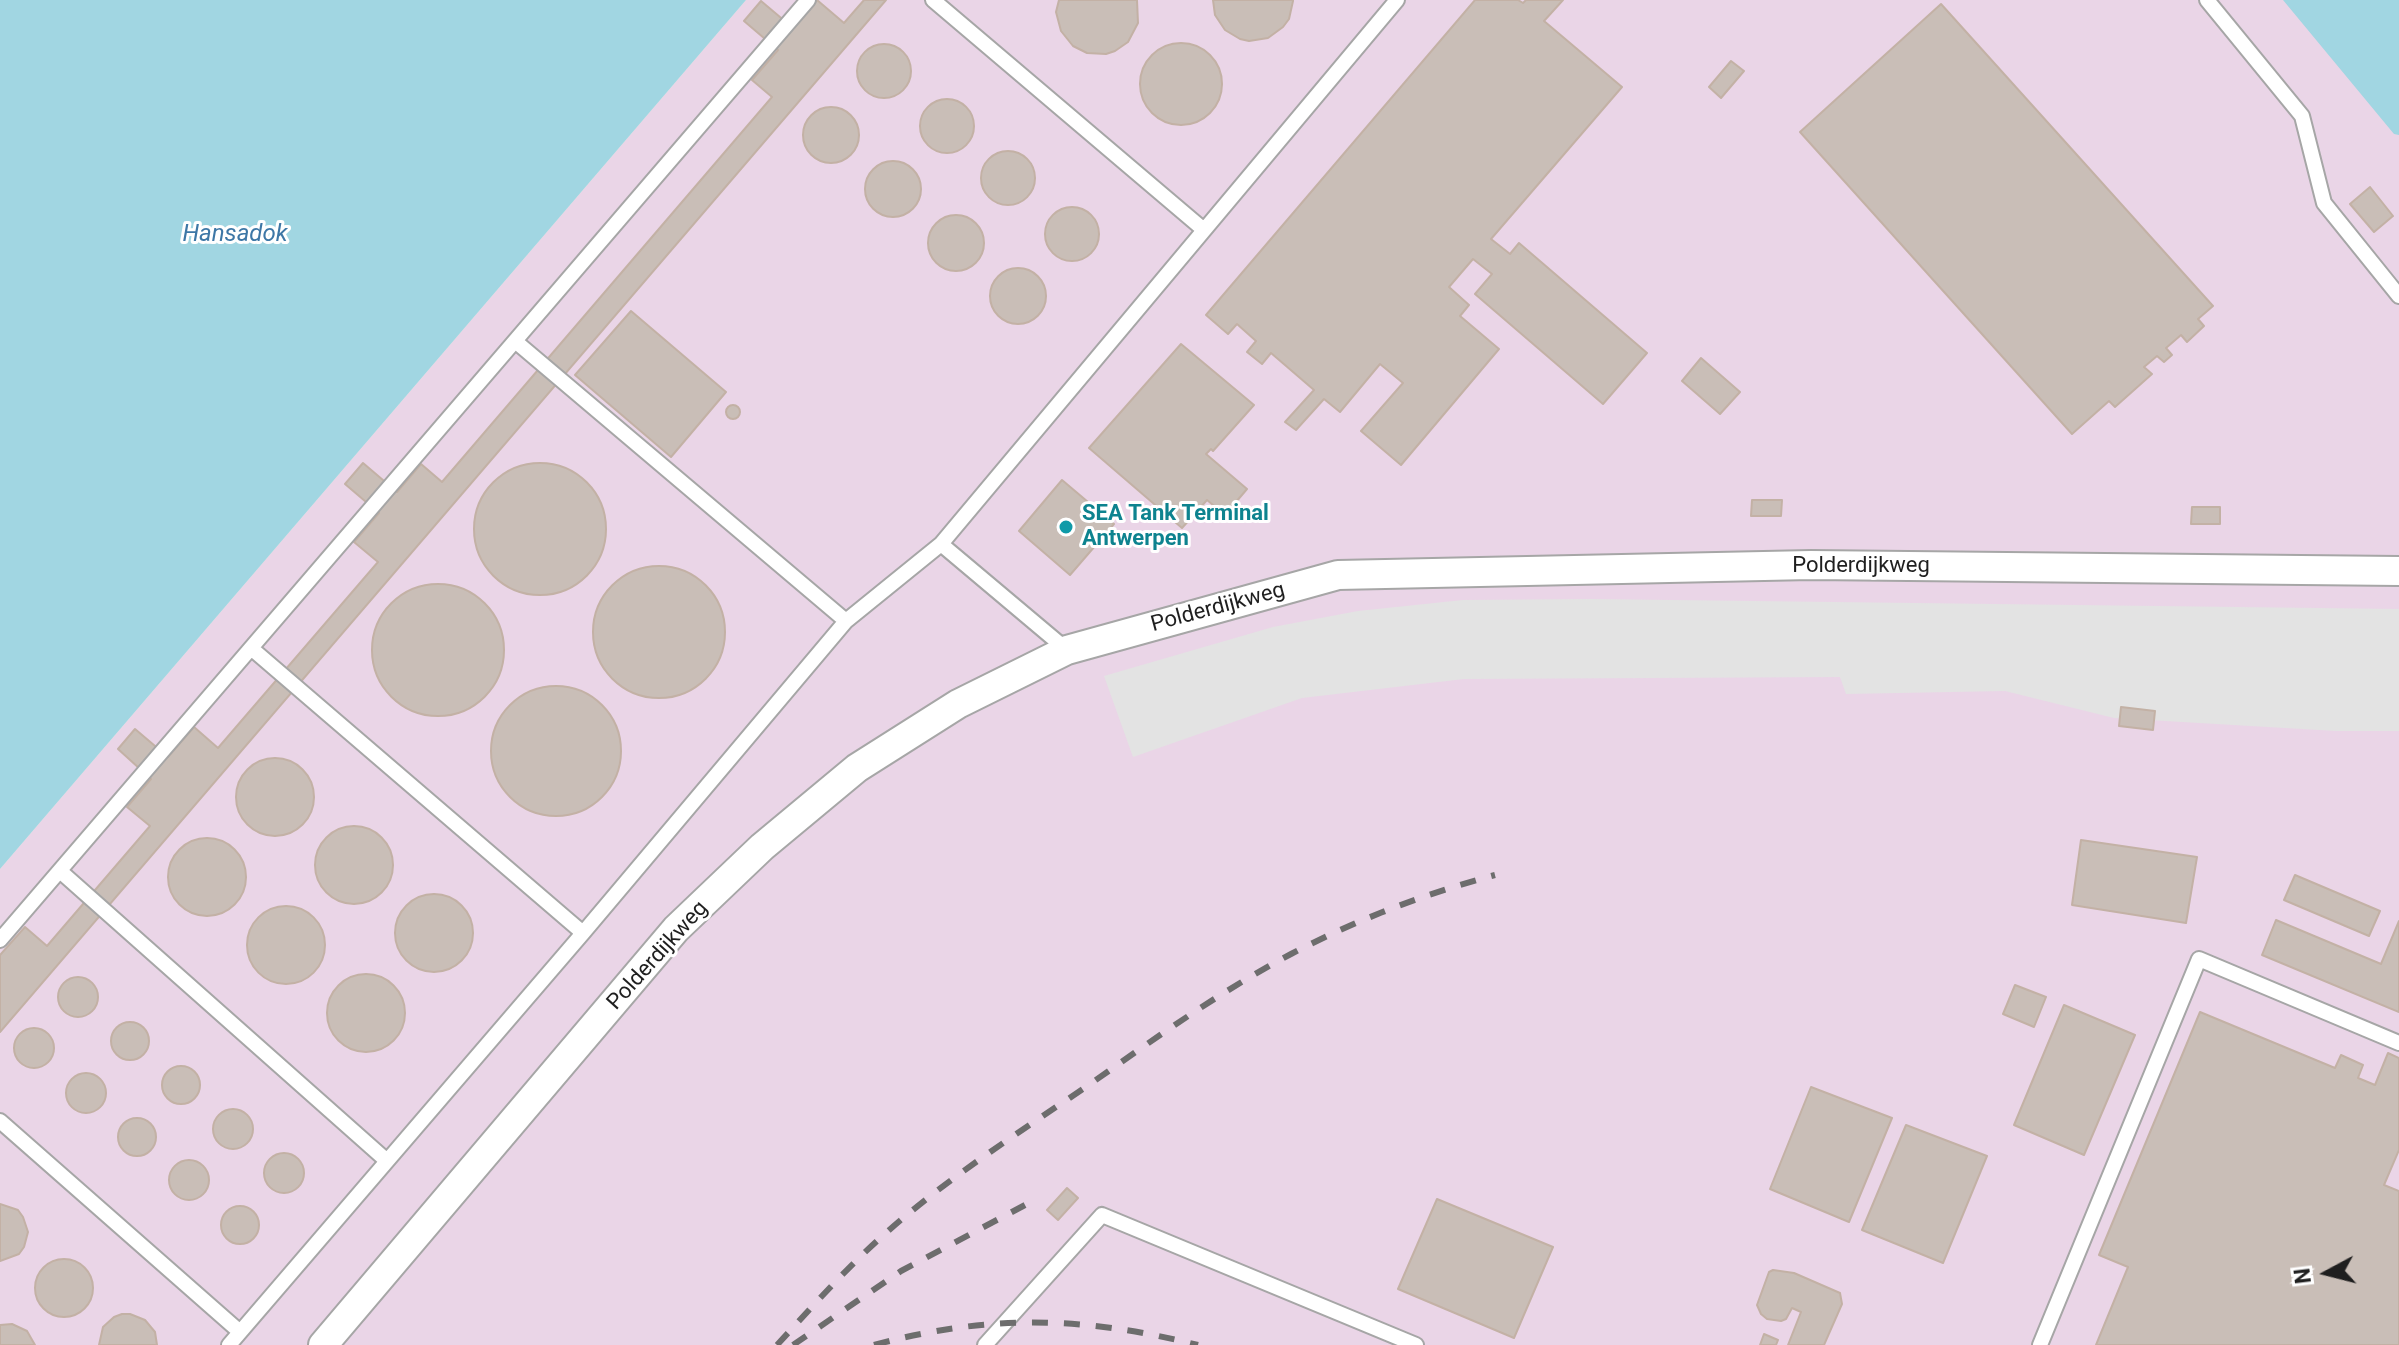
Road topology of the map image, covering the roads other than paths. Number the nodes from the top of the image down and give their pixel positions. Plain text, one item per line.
1 (808, 0) edge
2 (933, 0) edge
3 (1397, 0) edge
4 (2207, 0) edge
5 (1204, 230) junction
6 (2399, 296) edge
7 (515, 341) junction
8 (941, 544) junction
9 (2399, 571) edge
10 (846, 621) junction
11 (251, 648) junction
12 (1067, 650) junction
13 (60, 871) junction
14 (583, 933) junction
15 (0, 940) edge
16 (2399, 1043) edge
17 (0, 1121) edge
18 (387, 1161) junction
19 (240, 1332) junction
20 (229, 1345) edge
21 (323, 1345) edge
22 (985, 1345) edge
23 (1416, 1345) edge
24 (2040, 1345) edge

1 - 7 lane
2 - 5 lane
3 - 5 lane
4 - 6 lane
5 - 8 lane
7 - 10 lane
7 - 11 lane
8 - 10 lane
8 - 12 lane
9 - 12 street, Polderdijkweg
10 - 14 lane
11 - 13 lane
11 - 14 lane
12 - 21 street, Polderdijkweg
13 - 15 lane
13 - 18 lane
14 - 18 lane
16 - 24 lane
17 - 19 lane
18 - 19 lane
19 - 20 lane
22 - 23 lane

